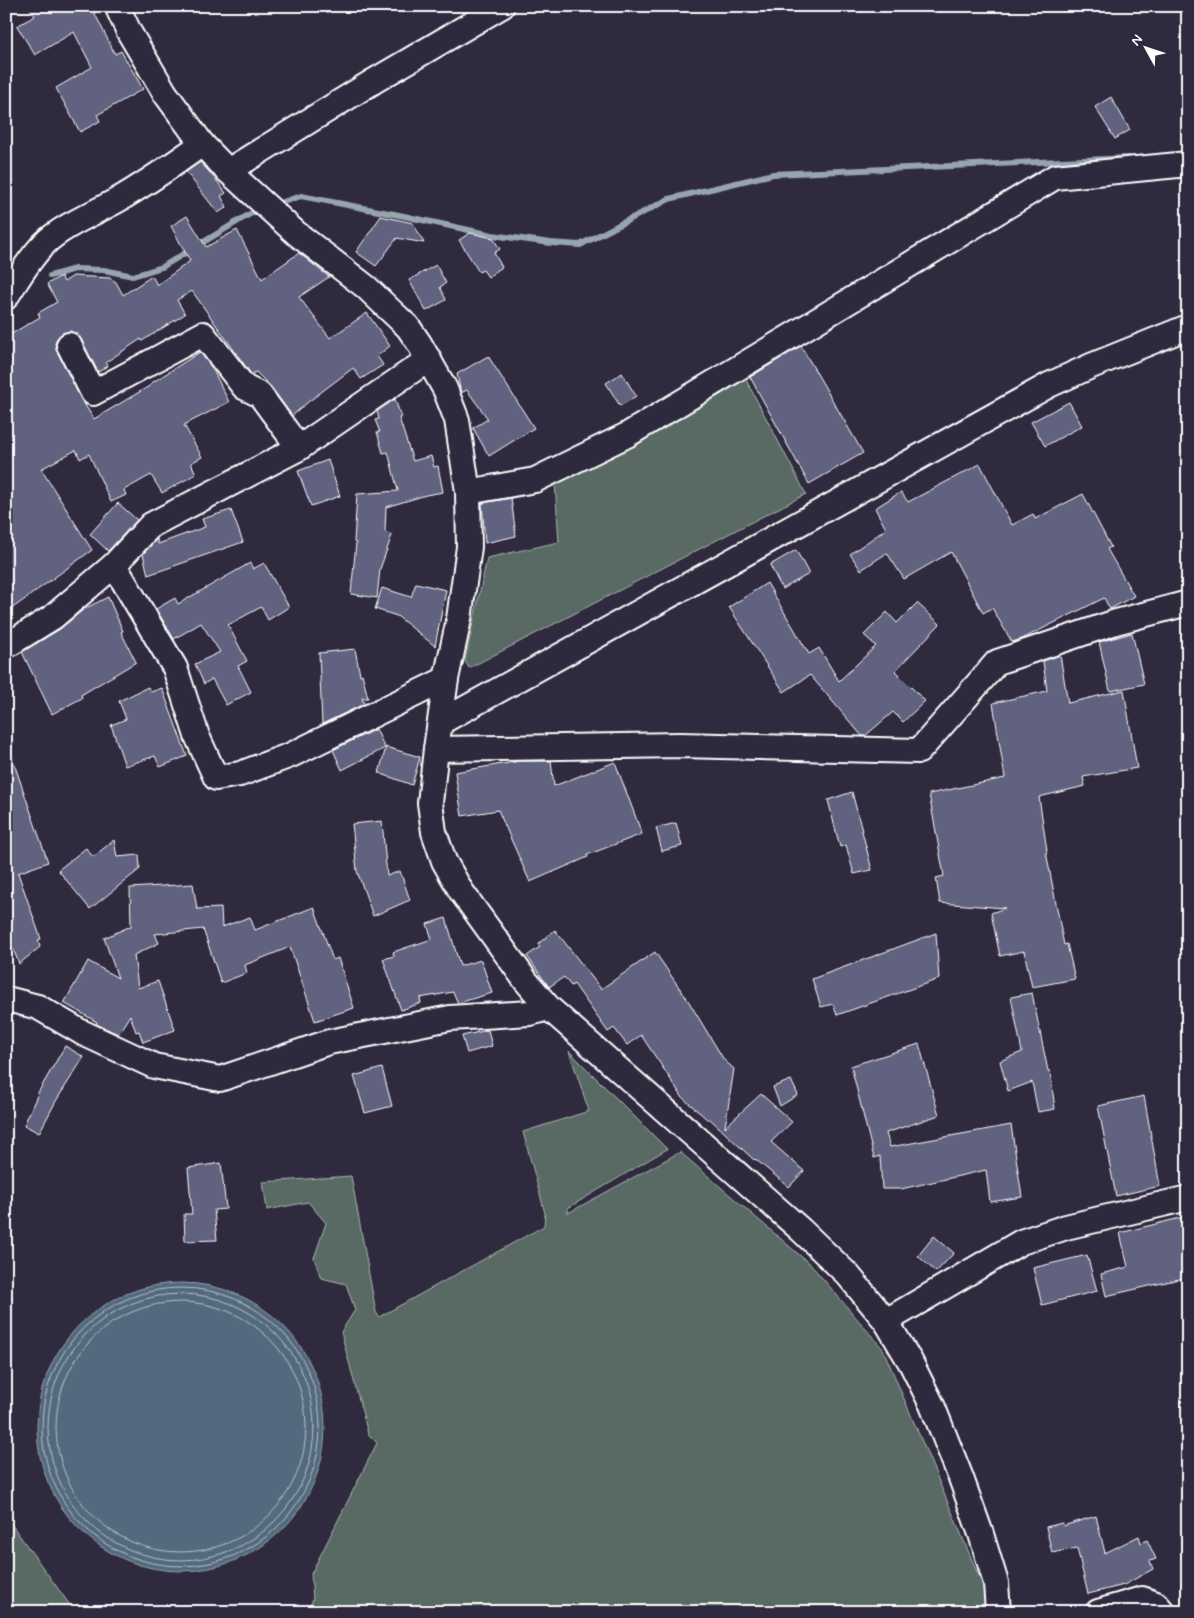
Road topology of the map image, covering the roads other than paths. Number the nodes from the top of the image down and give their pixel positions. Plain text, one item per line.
1 (117, 6) edge
2 (502, 6) edge
3 (202, 144) junction
4 (1188, 164) edge
5 (228, 171) junction
6 (6, 297) edge
7 (1188, 326) edge
8 (68, 345) dead end
9 (428, 359) junction
10 (299, 448) junction
11 (468, 492) junction
12 (114, 565) junction
13 (1188, 603) edge
14 (6, 646) edge
15 (446, 679) junction
16 (441, 722) junction
17 (436, 749) junction
18 (6, 1001) edge
19 (548, 1008) junction
20 (1188, 1198) edge
21 (886, 1320) junction
22 (998, 1612) edge
23 (1098, 1612) edge
24 (1163, 1612) edge

1 - 3 street
2 - 5 street
3 - 5 street
3 - 6 street
4 - 11 street
5 - 9 street
7 - 16 street
8 - 10 street
9 - 10 street
9 - 11 street
10 - 12 street
11 - 15 street
12 - 14 street
12 - 15 street
13 - 17 street
15 - 16 street
16 - 17 street
17 - 19 street
18 - 19 street
19 - 21 street
20 - 21 street
21 - 22 street
23 - 24 street

